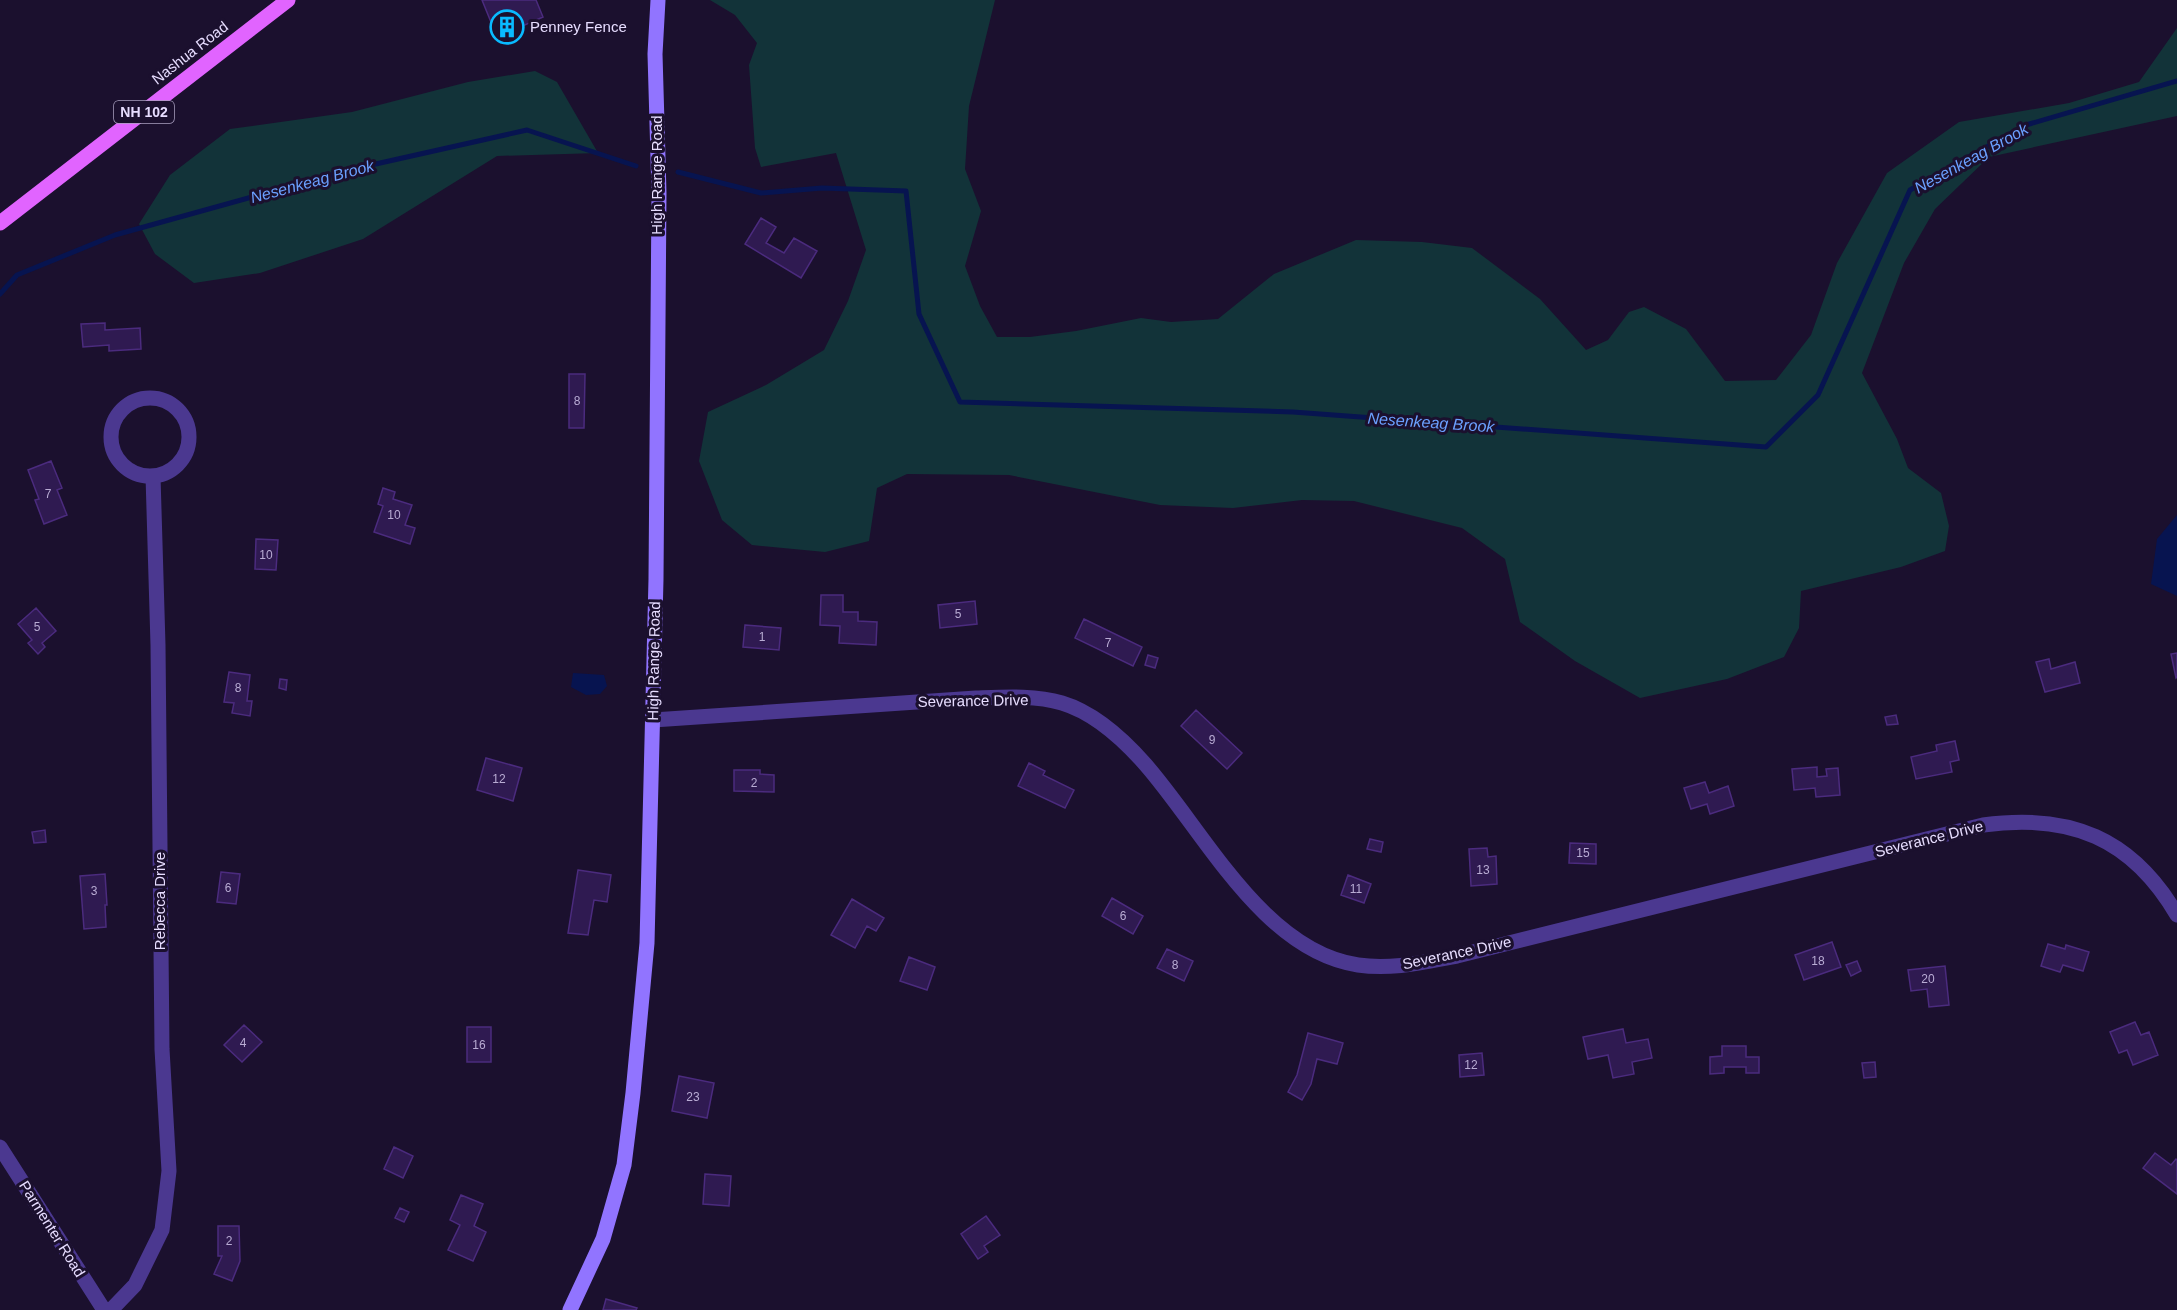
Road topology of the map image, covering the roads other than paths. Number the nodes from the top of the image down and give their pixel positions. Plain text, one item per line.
1 (288, 0) edge
2 (658, 0) edge
3 (0, 224) edge
4 (153, 476) junction
5 (653, 720) junction
6 (2177, 915) edge
7 (0, 1147) edge
8 (104, 1310) edge
9 (111, 1310) edge
10 (570, 1310) edge

1 - 3 main road, Nashua Road / NH 102
2 - 5 street, High Range Road
4 - 4 street
4 - 9 street, Rebecca Drive
5 - 6 street, Severance Drive
5 - 10 street, High Range Road
7 - 8 street, Parmenter Road

